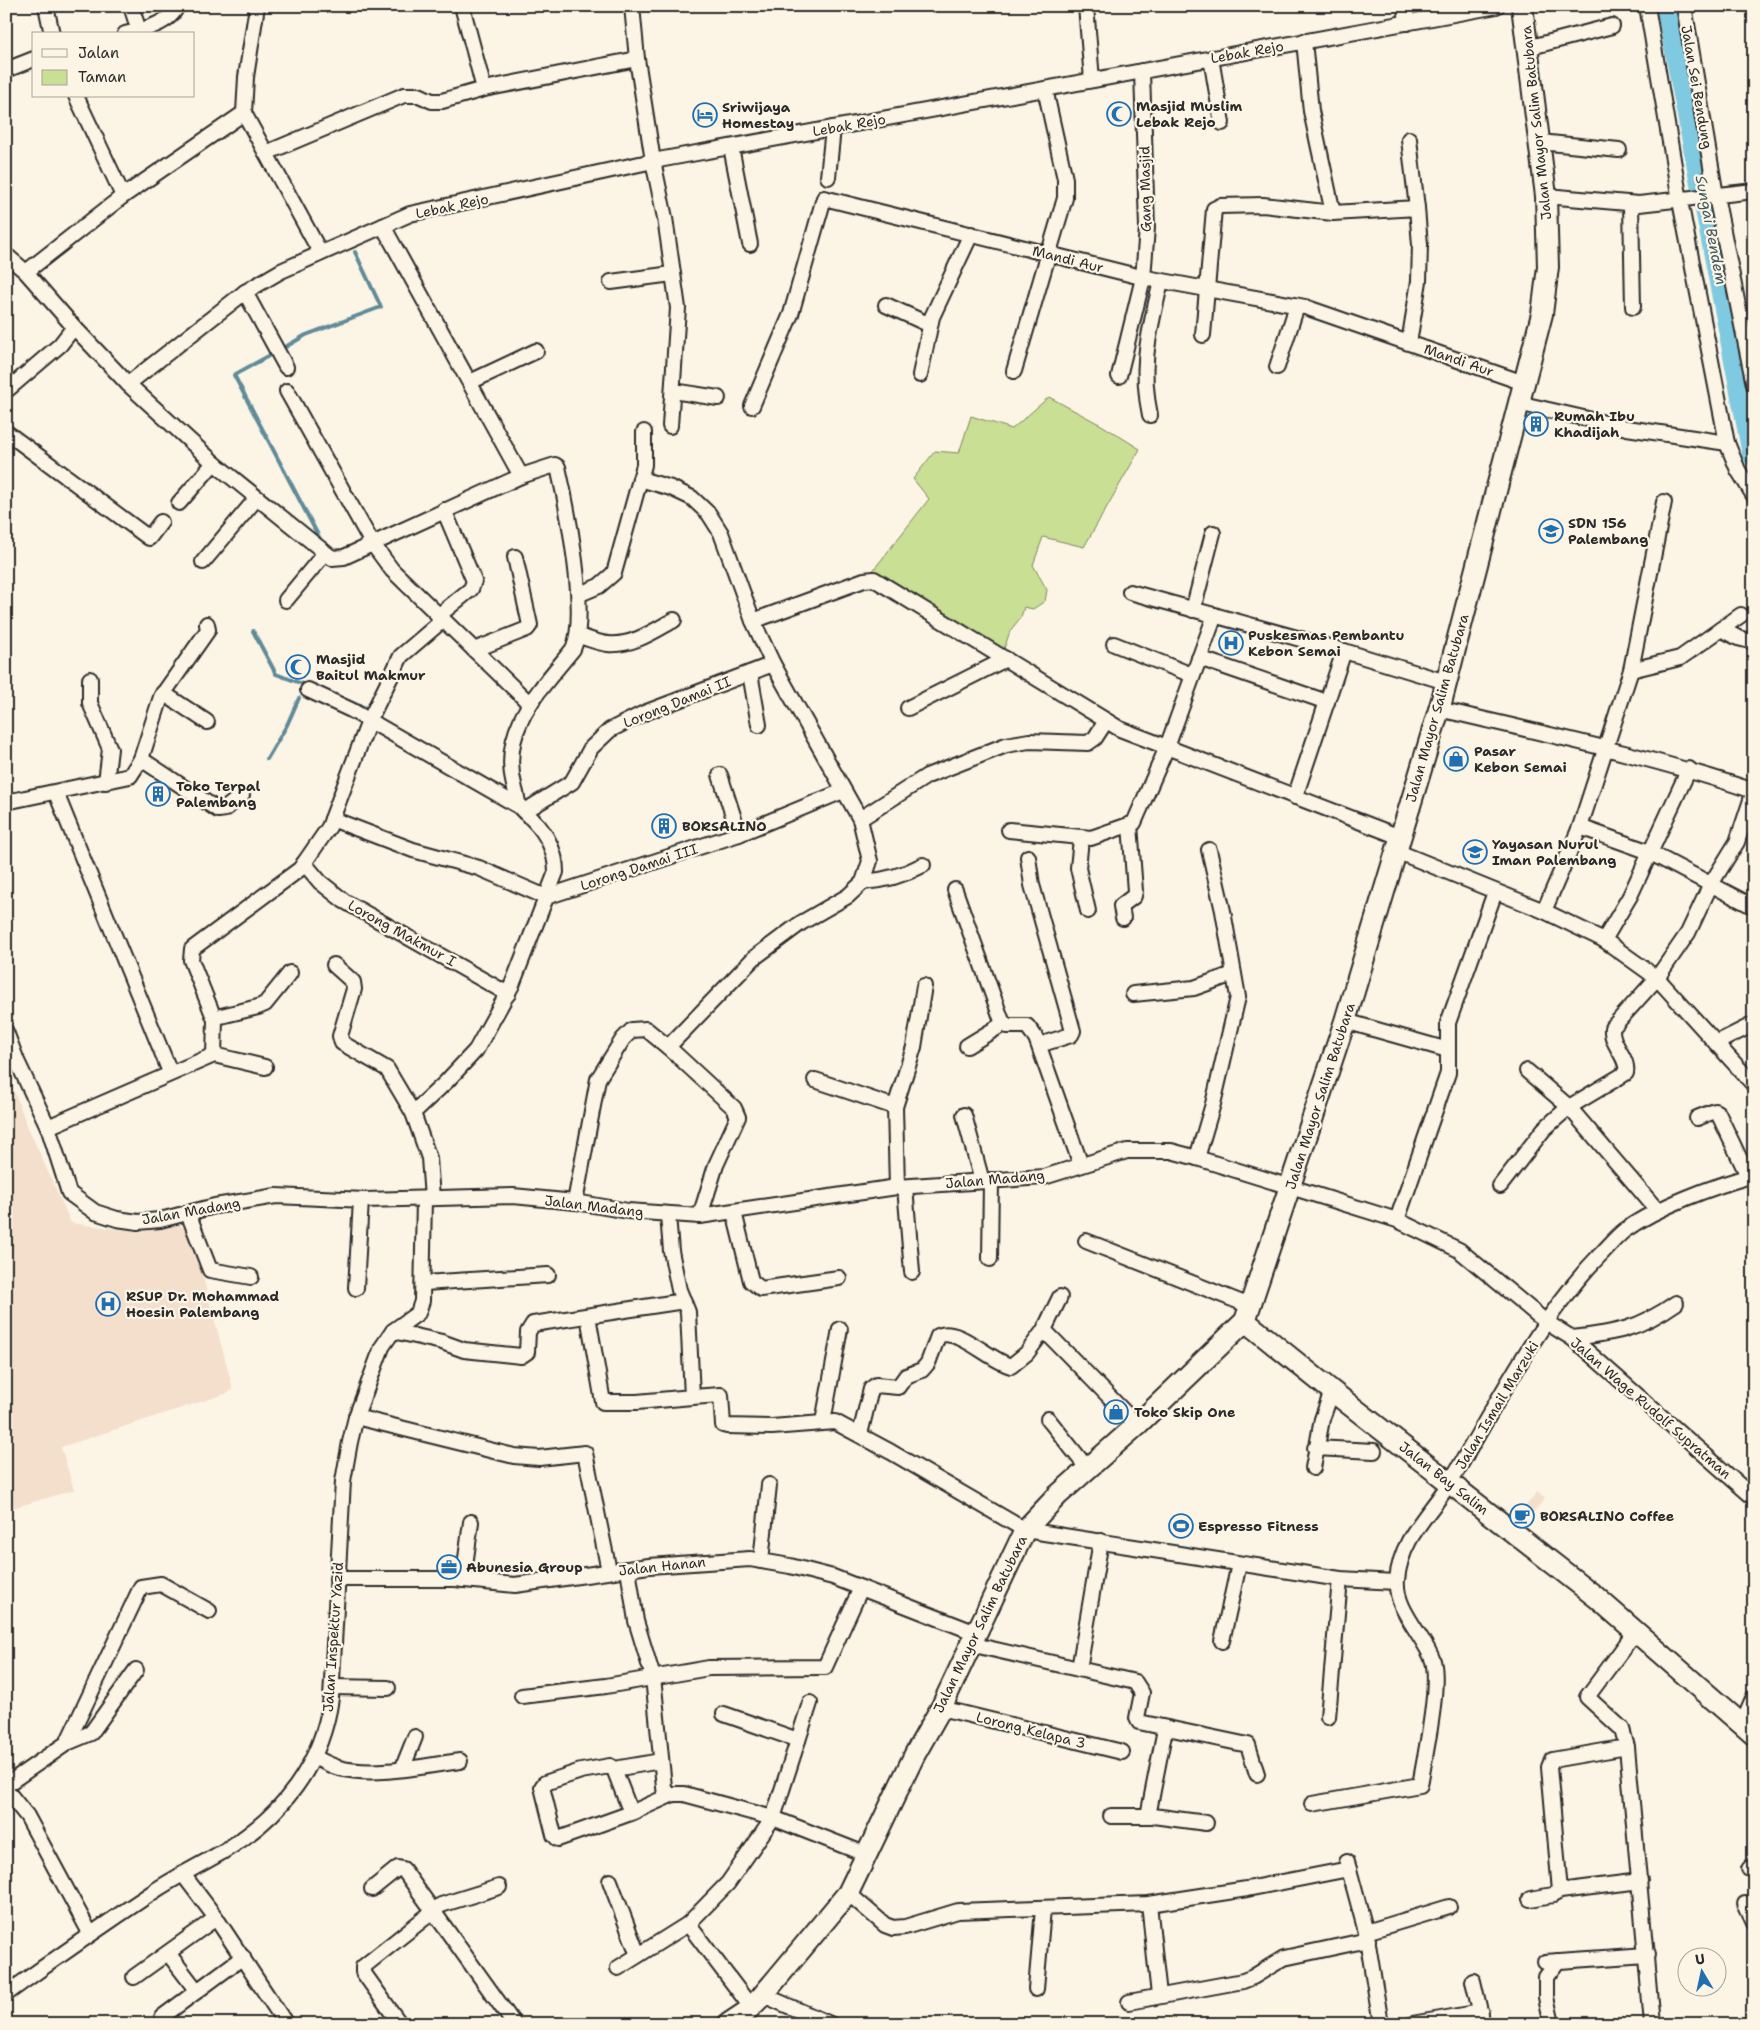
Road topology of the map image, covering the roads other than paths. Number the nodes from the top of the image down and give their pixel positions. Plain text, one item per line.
1 (46, 6) edge
2 (131, 6) edge
3 (177, 6) edge
4 (257, 6) edge
5 (462, 6) edge
6 (632, 6) edge
7 (1086, 6) edge
8 (1404, 6) edge
9 (1497, 6) edge
10 (1522, 6) edge
11 (1647, 6) edge
12 (1684, 6) edge
13 (1408, 22) junction
14 (1612, 26) dead end
15 (139, 30) junction
16 (52, 32) edge
17 (132, 32) edge
18 (1304, 41) junction
19 (1527, 48) junction
20 (1211, 58) junction
21 (637, 59) junction
22 (32, 60) edge
23 (6, 70) edge
24 (1142, 71) junction
25 (1092, 80) junction
26 (484, 89) junction
27 (1045, 89) junction
28 (77, 98) edge
29 (244, 113) junction
30 (1222, 123) dead end
31 (833, 128) junction
32 (1409, 139) dead end
33 (1540, 142) junction
34 (731, 147) junction
35 (1619, 150) dead end
36 (266, 153) junction
37 (653, 162) junction
38 (828, 177) dead end
39 (1754, 191) edge
40 (123, 196) junction
41 (1546, 196) junction
42 (1714, 197) junction
43 (1682, 200) junction
44 (1631, 204) junction
45 (1417, 208) junction
46 (1333, 213) junction
47 (384, 226) junction
48 (971, 234) junction
49 (750, 244) dead end
50 (320, 252) junction
51 (1048, 253) junction
52 (6, 255) edge
53 (26, 272) junction
54 (672, 274) junction
55 (1143, 278) junction
56 (1161, 281) junction
57 (611, 282) dead end
58 (1208, 290) junction
59 (245, 292) junction
60 (886, 305) dead end
61 (1297, 306) junction
62 (1633, 306) dead end
63 (930, 325) junction
64 (74, 327) junction
65 (1203, 335) dead end
66 (1409, 343) junction
67 (536, 351) dead end
68 (280, 356) dead end
69 (1751, 359) edge
70 (1277, 367) dead end
71 (1014, 371) dead end
72 (920, 375) dead end
73 (1119, 376) dead end
74 (470, 382) junction
75 (1524, 382) junction
76 (128, 384) junction
77 (1754, 385) edge
78 (6, 391) edge
79 (287, 391) dead end
80 (673, 391) junction
81 (718, 398) dead end
82 (1518, 403) junction
83 (752, 406) dead end
84 (1150, 415) dead end
85 (670, 426) dead end
86 (6, 432) edge
87 (644, 432) dead end
88 (1727, 443) junction
89 (214, 463) junction
90 (521, 476) junction
91 (640, 479) junction
92 (1754, 496) edge
93 (256, 499) junction
94 (1664, 502) dead end
95 (179, 503) dead end
96 (444, 510) junction
97 (161, 522) dead end
98 (1213, 533) dead end
99 (372, 543) junction
100 (324, 554) junction
101 (514, 557) dead end
102 (203, 562) dead end
103 (1130, 592) dead end
104 (580, 594) junction
105 (286, 600) dead end
106 (1194, 610) junction
107 (1741, 615) dead end
108 (1215, 616) junction
109 (441, 618) junction
110 (674, 620) dead end
111 (753, 621) junction
112 (207, 624) dead end
113 (1721, 629) junction
114 (578, 636) junction
115 (1754, 642) edge
116 (1114, 644) dead end
117 (474, 650) junction
118 (1344, 651) junction
119 (1199, 658) junction
120 (1006, 659) junction
121 (773, 664) junction
122 (1631, 670) junction
123 (750, 673) junction
124 (1192, 676) junction
125 (90, 679) dead end
126 (1446, 682) junction
127 (308, 690) dead end
128 (163, 693) junction
129 (1327, 702) junction
130 (529, 703) junction
131 (908, 708) dead end
132 (1439, 709) junction
133 (369, 721) junction
134 (1106, 721) junction
135 (207, 722) dead end
136 (759, 725) dead end
137 (1167, 747) junction
138 (1605, 748) junction
139 (141, 760) junction
140 (1689, 769) junction
141 (720, 775) dead end
142 (106, 782) junction
143 (843, 791) junction
144 (1754, 791) edge
145 (56, 793) junction
146 (242, 795) dead end
147 (1295, 797) junction
148 (6, 802) edge
149 (522, 809) junction
150 (332, 819) junction
151 (860, 820) junction
152 (1130, 825) junction
153 (1580, 827) junction
154 (1009, 830) dead end
155 (739, 834) junction
156 (1081, 839) junction
157 (1398, 844) junction
158 (1209, 850) dead end
159 (1649, 853) junction
160 (1028, 856) dead end
161 (304, 863) junction
162 (923, 865) dead end
163 (864, 882) junction
164 (1711, 884) junction
165 (955, 890) dead end
166 (1496, 892) junction
167 (546, 897) junction
168 (1754, 907) edge
169 (1088, 911) dead end
170 (1544, 911) junction
171 (1123, 918) dead end
172 (1604, 940) junction
173 (334, 966) dead end
174 (290, 973) dead end
175 (1233, 974) junction
176 (1657, 978) junction
177 (924, 986) dead end
178 (508, 994) junction
179 (1133, 994) dead end
180 (215, 1020) junction
181 (1346, 1021) junction
182 (1003, 1024) junction
183 (1754, 1024) edge
184 (6, 1032) edge
185 (1716, 1043) junction
186 (1039, 1045) junction
187 (967, 1046) dead end
188 (668, 1047) junction
189 (1448, 1050) junction
190 (214, 1055) junction
191 (264, 1067) dead end
192 (1527, 1071) dead end
193 (170, 1072) junction
194 (815, 1080) dead end
195 (1754, 1085) edge
196 (895, 1107) junction
197 (1570, 1107) junction
198 (413, 1114) junction
199 (964, 1114) dead end
200 (1697, 1118) dead end
201 (48, 1127) junction
202 (1196, 1158) junction
203 (1081, 1165) junction
204 (1751, 1176) edge
205 (986, 1180) junction
206 (1500, 1186) dead end
207 (901, 1187) junction
208 (1290, 1188) junction
209 (428, 1198) junction
210 (361, 1200) junction
211 (575, 1202) junction
212 (1657, 1210) junction
213 (188, 1212) junction
214 (734, 1212) junction
215 (668, 1215) junction
216 (700, 1216) junction
217 (1397, 1220) junction
218 (1086, 1241) dead end
219 (990, 1259) dead end
220 (912, 1272) dead end
221 (548, 1275) dead end
222 (251, 1277) dead end
223 (839, 1278) dead end
224 (424, 1282) junction
225 (356, 1288) dead end
226 (1060, 1296) dead end
227 (684, 1301) junction
228 (1676, 1303) dead end
229 (1248, 1314) junction
230 (588, 1316) junction
231 (1546, 1322) junction
232 (840, 1329) dead end
233 (1044, 1330) junction
234 (393, 1331) junction
235 (1572, 1338) junction
236 (1332, 1391) junction
237 (692, 1397) junction
238 (356, 1417) junction
239 (1048, 1419) dead end
240 (822, 1422) junction
241 (1138, 1425) junction
242 (860, 1434) junction
243 (1315, 1448) junction
244 (1374, 1451) dead end
245 (1312, 1468) dead end
246 (1088, 1469) junction
247 (1450, 1482) junction
248 (769, 1485) dead end
249 (1754, 1498) edge
250 (471, 1522) dead end
251 (1025, 1530) junction
252 (1101, 1541) junction
253 (761, 1561) junction
254 (1239, 1564) junction
255 (628, 1569) junction
256 (609, 1571) junction
257 (337, 1579) junction
258 (1340, 1579) junction
259 (463, 1580) junction
260 (1396, 1582) junction
261 (861, 1588) junction
262 (209, 1611) dead end
263 (1636, 1631) junction
264 (973, 1639) junction
265 (1222, 1641) dead end
266 (1079, 1669) junction
267 (136, 1670) dead end
268 (652, 1677) junction
269 (332, 1687) junction
270 (388, 1688) dead end
271 (522, 1696) dead end
272 (1754, 1697) edge
273 (810, 1703) dead end
274 (941, 1708) junction
275 (724, 1714) dead end
276 (1328, 1717) dead end
277 (1165, 1729) junction
278 (1748, 1730) edge
279 (415, 1737) dead end
280 (798, 1740) junction
281 (67, 1743) junction
282 (1627, 1747) junction
283 (1122, 1752) dead end
284 (314, 1757) junction
285 (460, 1761) dead end
286 (661, 1761) junction
287 (403, 1768) junction
288 (614, 1769) junction
289 (1256, 1774) dead end
290 (6, 1786) edge
291 (6, 1790) edge
292 (665, 1797) junction
293 (1312, 1804) dead end
294 (631, 1813) junction
295 (1111, 1816) dead end
296 (1148, 1816) junction
297 (773, 1818) junction
298 (1206, 1823) dead end
299 (865, 1854) junction
300 (182, 1873) junction
301 (610, 1881) dead end
302 (1640, 1881) junction
303 (499, 1887) dead end
304 (372, 1889) dead end
305 (1560, 1891) junction
306 (848, 1893) junction
307 (1530, 1899) dead end
308 (1149, 1904) junction
309 (1745, 1904) dead end
310 (1449, 1907) dead end
311 (1043, 1909) junction
312 (434, 1910) junction
313 (216, 1918) junction
314 (1754, 1923) edge
315 (688, 1924) junction
316 (90, 1933) junction
317 (1367, 1936) junction
318 (168, 1953) junction
319 (638, 1955) junction
320 (1647, 1955) junction
321 (243, 1957) junction
322 (618, 1968) dead end
323 (134, 1977) dead end
324 (1473, 1981) dead end
325 (1036, 1989) dead end
326 (197, 1991) junction
327 (6, 1994) edge
328 (1159, 1995) junction
329 (1129, 2002) dead end
330 (754, 2009) edge
331 (162, 2017) dead end
332 (1482, 2018) edge
333 (286, 2024) edge
334 (400, 2024) edge
335 (514, 2024) edge
336 (728, 2024) edge
337 (830, 2024) edge
338 (1381, 2024) edge
339 (1412, 2024) edge
340 (1552, 2024) edge
341 (1652, 2024) edge

1 - 16 street
2 - 15 street
3 - 15 street
4 - 29 street
5 - 26 street
6 - 21 street
7 - 25 street
8 - 13 street
9 - 13 street, Lebak Rejo
10 - 19 street, Jalan Mayor Salim Batubara
11 - 43 street
12 - 42 street, Jalan Sei Bendung
13 - 18 street, Lebak Rejo
14 - 19 street
15 - 17 street
18 - 20 street, Lebak Rejo
18 - 46 street
19 - 33 street, Jalan Mayor Salim Batubara
20 - 24 street, Lebak Rejo
20 - 30 street
21 - 26 street
21 - 37 street
22 - 23 street
24 - 25 street, Lebak Rejo
24 - 55 street, Gang Masjid
25 - 27 street, Lebak Rejo
26 - 36 street
27 - 31 street, Lebak Rejo
27 - 51 street
28 - 40 street
29 - 36 street
29 - 40 street
31 - 34 street, Lebak Rejo
31 - 38 street
32 - 45 street
33 - 35 street
33 - 41 street, Jalan Mayor Salim Batubara
34 - 37 street, Lebak Rejo
34 - 49 street
36 - 50 street
37 - 47 street, Lebak Rejo
37 - 54 street
39 - 42 street
40 - 53 street
41 - 44 street
41 - 75 street, Jalan Mayor Salim Batubara
42 - 43 street
42 - 69 street, Jalan Sei Bendung
43 - 44 street
43 - 88 street
44 - 62 street
45 - 46 street
45 - 66 street
46 - 58 street
47 - 50 street, Lebak Rejo
47 - 74 street
48 - 51 street, Mandi Aur
48 - 63 street
48 - 83 street, Mandi Aur
50 - 59 street, Lebak Rejo
51 - 55 street, Mandi Aur
51 - 71 street
52 - 53 street
53 - 64 street
54 - 57 street
54 - 80 street
55 - 56 street, Mandi Aur
55 - 73 street, Gang Masjid
56 - 58 street, Mandi Aur
56 - 84 street
58 - 61 street, Mandi Aur
58 - 65 street
59 - 68 street
59 - 76 street, Lebak Rejo
60 - 63 street
61 - 66 street, Mandi Aur
61 - 70 street
63 - 72 street
64 - 76 street
64 - 78 street
66 - 75 street, Mandi Aur
67 - 74 street
69 - 77 street, Jalan Sei Bendung
74 - 90 street
75 - 82 street, Jalan Mayor Salim Batubara
76 - 89 street
79 - 99 street
80 - 81 street
80 - 85 street
82 - 88 street
82 - 126 street, Jalan Mayor Salim Batubara
86 - 97 street
87 - 91 street
88 - 92 street
89 - 93 street
89 - 95 street
90 - 96 street
90 - 104 street
91 - 104 street
91 - 111 street
93 - 100 street
93 - 102 street
94 - 122 street
96 - 99 street
96 - 109 street
98 - 106 street
99 - 100 street
99 - 109 street
100 - 105 street
101 - 117 street
103 - 106 street
104 - 114 street
106 - 108 street
107 - 113 street
108 - 118 street
108 - 119 street
109 - 117 street
109 - 133 street
110 - 114 street
111 - 120 street
111 - 121 street
112 - 128 street
113 - 115 street
113 - 122 street
114 - 130 street
116 - 124 street
117 - 130 street
118 - 126 street
118 - 129 street
119 - 124 street
119 - 129 street
120 - 131 street
120 - 134 street
121 - 123 street, Lorong Damai II
121 - 143 street
122 - 138 street
123 - 136 street
123 - 149 street, Lorong Damai II
124 - 137 street
125 - 142 street
126 - 132 street, Jalan Mayor Salim Batubara
127 - 133 street
128 - 135 street
128 - 139 street
129 - 147 street
130 - 149 street
132 - 138 street
132 - 157 street, Jalan Mayor Salim Batubara
133 - 149 street
133 - 150 street
134 - 137 street
134 - 151 street
137 - 147 street
137 - 152 street
138 - 140 street
138 - 153 street
139 - 142 street
139 - 146 street
140 - 144 street
140 - 159 street
141 - 155 street
142 - 145 street
143 - 151 street
143 - 155 street, Lorong Damai III
144 - 164 street
145 - 148 street
145 - 193 street
147 - 157 street
149 - 167 street
150 - 161 street
150 - 167 street
151 - 163 street
152 - 156 street
152 - 171 street
153 - 159 street
153 - 170 street
154 - 156 street
155 - 167 street, Lorong Damai III
156 - 169 street
157 - 166 street
157 - 181 street, Jalan Mayor Salim Batubara
158 - 175 street
159 - 164 street
159 - 172 street
160 - 186 street
161 - 178 street, Lorong Makmur I
161 - 180 street
162 - 163 street
163 - 188 street
164 - 168 street
164 - 176 street
165 - 182 street
166 - 170 street
166 - 189 street
167 - 178 street
170 - 172 street
172 - 176 street
173 - 198 street
174 - 180 street
175 - 179 street
175 - 202 street
176 - 185 street
176 - 197 street
177 - 196 street
178 - 198 street
180 - 190 street
181 - 189 street
181 - 208 street, Jalan Mayor Salim Batubara
182 - 186 street
182 - 187 street
183 - 185 street
184 - 201 street, Jalan Madang
185 - 195 street
186 - 203 street
188 - 211 street
188 - 216 street
189 - 217 street
190 - 191 street
190 - 193 street
192 - 197 street
193 - 201 street
194 - 196 street
196 - 207 street
197 - 206 street
197 - 212 street
198 - 209 street
199 - 205 street
200 - 204 street
201 - 213 street, Jalan Madang
202 - 203 street, Jalan Madang
202 - 208 street, Jalan Madang
203 - 205 street, Jalan Madang
204 - 212 street, Jalan Ismail Marzuki
205 - 207 street, Jalan Madang
205 - 219 street
207 - 214 street, Jalan Madang
207 - 220 street
208 - 217 street, Jalan Madang
208 - 229 street, Jalan Mayor Salim Batubara
209 - 210 street, Jalan Madang
209 - 211 street, Jalan Madang
209 - 224 street
210 - 213 street, Jalan Madang
210 - 225 street
211 - 215 street, Jalan Madang
212 - 231 street, Jalan Ismail Marzuki
213 - 222 street
214 - 216 street, Jalan Madang
214 - 223 street
215 - 216 street, Jalan Madang
215 - 227 street
217 - 231 street, Jalan Wage Rudolf Supratman
218 - 229 street
221 - 224 street
224 - 234 street
226 - 233 street
227 - 230 street
227 - 237 street
228 - 235 street
229 - 236 street, Jalan Bay Salim
229 - 241 street, Jalan Mayor Salim Batubara
230 - 234 street
230 - 237 street
231 - 235 street, Jalan Wage Rudolf Supratman
231 - 247 street, Jalan Ismail Marzuki
232 - 240 street
233 - 241 street
233 - 242 street
234 - 238 street, Jalan Inspektur Yazid
235 - 249 street, Jalan Wage Rudolf Supratman
236 - 243 street
236 - 247 street, Jalan Bay Salim
237 - 240 street
238 - 256 street
238 - 257 street, Jalan Inspektur Yazid
239 - 246 street
240 - 242 street
241 - 246 street, Jalan Mayor Salim Batubara
242 - 251 street
243 - 244 street
243 - 245 street
246 - 251 street, Jalan Mayor Salim Batubara
247 - 260 street, Jalan Ismail Marzuki
247 - 263 street, Jalan Bay Salim
248 - 253 street
250 - 259 street
251 - 252 street
251 - 264 street, Jalan Mayor Salim Batubara
252 - 254 street
252 - 266 street
253 - 255 street, Jalan Hanan
253 - 261 street, Jalan Hanan
254 - 258 street
254 - 265 street
255 - 256 street, Jalan Hanan
255 - 268 street
256 - 259 street, Jalan Hanan
257 - 259 street, Jalan Hanan
257 - 269 street, Jalan Inspektur Yazid
258 - 260 street
258 - 276 street
260 - 293 street, Jalan Ismail Marzuki
261 - 264 street, Jalan Hanan
261 - 268 street
262 - 281 street
263 - 278 street, Jalan Bay Salim
263 - 282 street
264 - 266 street, Jalan Hanan
264 - 274 street, Jalan Mayor Salim Batubara
266 - 277 street, Jalan Hanan
267 - 281 street
268 - 271 street
268 - 286 street
269 - 270 street
269 - 284 street, Jalan Inspektur Yazid
272 - 278 street
273 - 280 street
274 - 283 street, Lorong Kelapa 3
274 - 299 street, Jalan Mayor Salim Batubara
275 - 280 street
277 - 289 street
277 - 296 street
279 - 287 street
280 - 297 street
281 - 290 street
282 - 302 street
282 - 305 street
284 - 287 street
284 - 300 street, Jalan Inspektur Yazid
285 - 287 street
286 - 288 street
286 - 292 street
288 - 294 street
288 - 294 street
291 - 316 street
292 - 294 street
292 - 297 street
295 - 296 street
296 - 298 street
297 - 299 street
297 - 315 street
299 - 306 street, Jalan Mayor Salim Batubara
300 - 313 street
300 - 316 street, Jalan Inspektur Yazid
301 - 319 street
302 - 305 street
302 - 320 street
303 - 312 street
304 - 312 street
305 - 307 street
306 - 311 street
306 - 330 street, Jalan Mayor Salim Batubara
308 - 311 street
308 - 317 street
308 - 328 street
309 - 314 street
310 - 317 street
311 - 325 street
312 - 334 street
312 - 335 street
313 - 318 street
313 - 321 street
315 - 319 street
315 - 330 street
316 - 327 street, Jalan Inspektur Yazid
317 - 328 street
317 - 338 street
318 - 323 street
318 - 326 street
319 - 322 street
320 - 340 street
320 - 341 street
321 - 326 street
321 - 333 street
324 - 332 street
326 - 331 street
328 - 329 street
330 - 336 street, Jalan Mayor Salim Batubara
330 - 337 street
332 - 339 street

